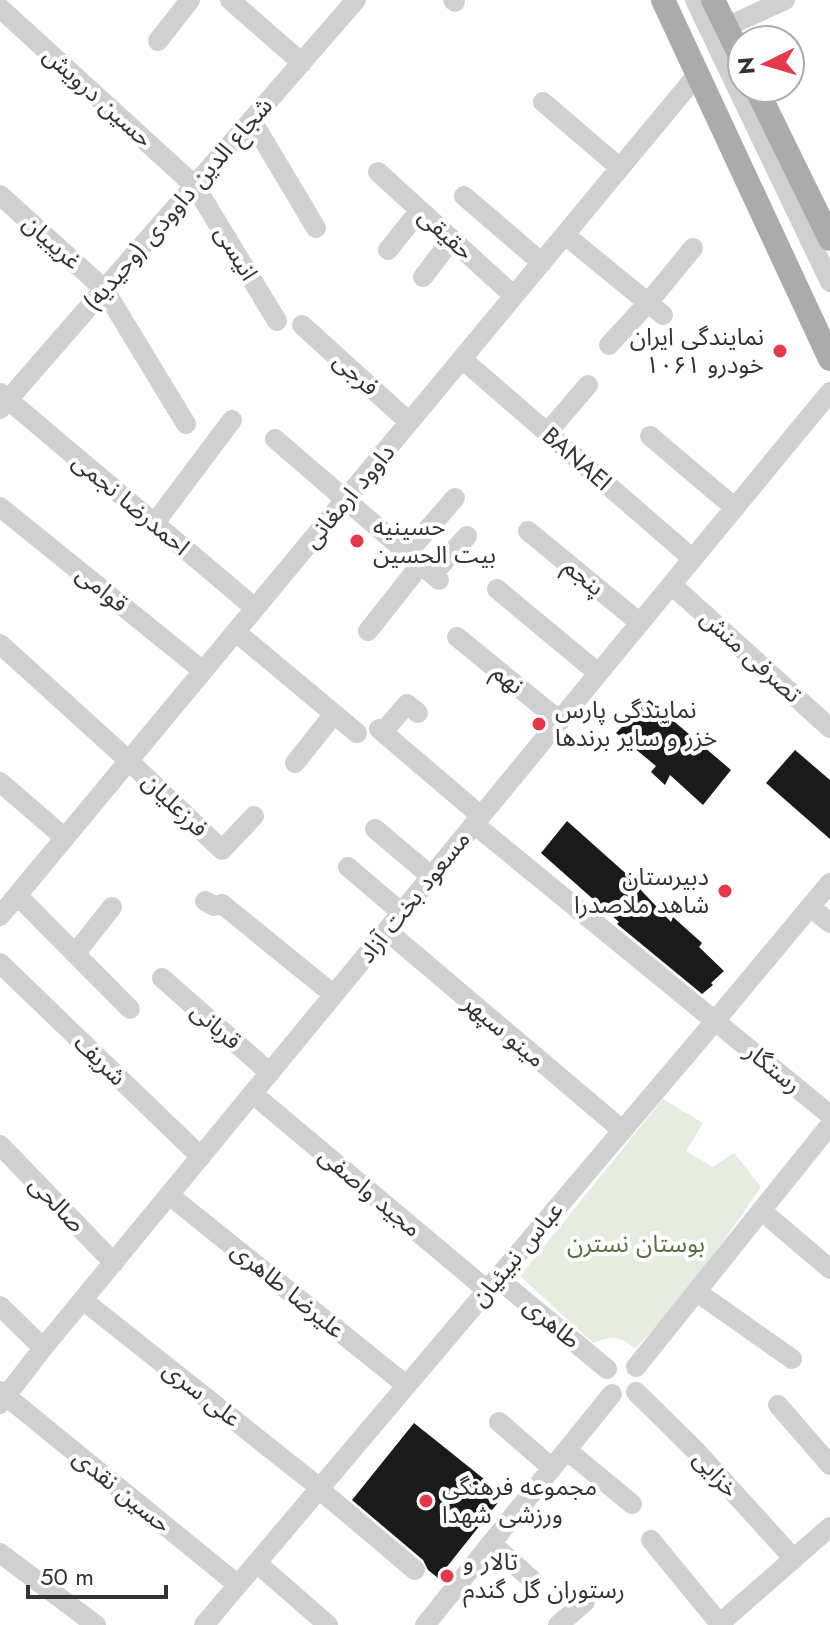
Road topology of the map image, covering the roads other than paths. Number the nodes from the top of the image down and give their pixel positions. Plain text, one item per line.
1 (190, 0) edge
2 (230, 0) edge
3 (356, 0) edge
4 (663, 0) edge
5 (695, 0) edge
6 (705, 0) edge
7 (713, 0) edge
8 (785, 0) edge
9 (0, 8) edge
10 (733, 24) edge
11 (726, 27) edge
12 (158, 41) dead end
13 (726, 43) edge
14 (302, 63) junction
15 (697, 75) junction
16 (543, 102) dead end
17 (756, 104) edge
18 (764, 104) edge
19 (252, 121) junction
20 (620, 168) junction
21 (378, 172) dead end
22 (195, 186) junction
23 (0, 195) edge
24 (464, 196) dead end
25 (420, 210) junction
26 (316, 228) dead end
27 (565, 235) junction
28 (452, 239) junction
29 (830, 239) edge
30 (693, 248) dead end
31 (388, 250) dead end
32 (830, 257) edge
33 (542, 263) junction
34 (423, 277) dead end
35 (830, 282) edge
36 (104, 289) junction
37 (514, 296) junction
38 (655, 309) junction
39 (277, 321) dead end
40 (302, 325) dead end
41 (609, 345) dead end
42 (462, 359) junction
43 (830, 359) edge
44 (588, 385) dead end
45 (830, 392) edge
46 (3, 401) edge
47 (232, 420) dead end
48 (409, 422) junction
49 (186, 424) dead end
50 (547, 433) junction
51 (650, 436) dead end
52 (275, 439) dead end
53 (346, 498) junction
54 (455, 498) dead end
55 (0, 507) edge
56 (735, 508) junction
57 (154, 524) junction
58 (528, 531) dead end
59 (467, 536) dead end
60 (693, 559) junction
61 (425, 568) junction
62 (672, 585) junction
63 (497, 589) dead end
64 (255, 608) junction
65 (640, 623) junction
66 (368, 631) dead end
67 (236, 632) junction
68 (457, 637) dead end
69 (0, 644) edge
70 (203, 671) junction
71 (598, 673) junction
72 (418, 713) dead end
73 (334, 714) junction
74 (560, 721) junction
75 (830, 728) edge
76 (357, 733) dead end
77 (129, 761) junction
78 (295, 763) dead end
79 (0, 782) edge
80 (254, 816) dead end
81 (477, 820) junction
82 (375, 829) dead end
83 (65, 838) junction
84 (348, 867) dead end
85 (432, 877) junction
86 (830, 883) edge
87 (205, 901) dead end
88 (6, 907) edge
89 (112, 907) dead end
90 (810, 907) junction
91 (402, 913) junction
92 (830, 923) edge
93 (387, 931) junction
94 (75, 954) junction
95 (0, 963) edge
96 (162, 978) dead end
97 (334, 995) junction
98 (130, 1009) dead end
99 (715, 1021) junction
100 (270, 1073) junction
101 (253, 1094) junction
102 (830, 1115) edge
103 (830, 1125) edge
104 (622, 1130) junction
105 (0, 1145) edge
106 (201, 1157) junction
107 (169, 1195) junction
108 (762, 1211) junction
109 (114, 1263) junction
110 (830, 1269) edge
111 (492, 1284) junction
112 (697, 1292) junction
113 (84, 1301) junction
114 (0, 1306) edge
115 (43, 1348) junction
116 (792, 1359) dead end
117 (636, 1367) junction
118 (607, 1369) junction
119 (406, 1385) junction
120 (636, 1392) junction
121 (612, 1394) junction
122 (2, 1397) edge
123 (778, 1405) dead end
124 (499, 1422) dead end
125 (568, 1451) junction
126 (830, 1465) edge
127 (552, 1468) junction
128 (319, 1488) junction
129 (632, 1504) dead end
130 (830, 1527) edge
131 (651, 1540) dead end
132 (492, 1544) junction
133 (0, 1553) edge
134 (794, 1559) junction
135 (257, 1563) junction
136 (415, 1570) dead end
137 (532, 1580) dead end
138 (238, 1585) junction
139 (585, 1602) dead end
140 (719, 1624) edge
141 (96, 1625) edge
142 (204, 1625) edge
143 (328, 1625) edge
144 (425, 1625) edge
145 (558, 1625) edge

1 - 12 street
2 - 14 street
3 - 14 street, شجاع الدین داوودی (وحیدیه)
4 - 15 main road
5 - 35 street
6 - 13 street
7 - 11 main road
8 - 10 street
9 - 22 street, حسین درویش
14 - 19 street, شجاع الدین داوودی (وحیدیه)
15 - 20 street, داوود ارمغانی
15 - 43 main road
16 - 20 street
17 - 32 street
18 - 29 main road
19 - 22 street, شجاع الدین داوودی (وحیدیه)
19 - 26 street
20 - 27 street, داوود ارمغانی
21 - 25 street, حقیقی
22 - 36 street, شجاع الدین داوودی (وحیدیه)
22 - 39 street, انیسی
23 - 36 street, غریبیان
24 - 33 street
25 - 28 street, حقیقی
25 - 31 street
27 - 33 street, داوود ارمغانی
27 - 38 street
28 - 34 street
28 - 37 street, حقیقی
30 - 38 street
33 - 37 street, داوود ارمغانی
36 - 46 street, شجاع الدین داوودی (وحیدیه)
36 - 49 street, غریبیان
37 - 42 street, داوود ارمغانی
38 - 41 street
40 - 48 street, فرجی
42 - 48 street, داوود ارمغانی
42 - 50 street, BANAEI
44 - 50 street
45 - 56 street, مسعود بخت آزاد
46 - 57 street, احمدرضا نجمی
47 - 57 street
48 - 53 street, داوود ارمغانی
50 - 60 street, BANAEI
51 - 56 street
52 - 53 street
53 - 61 street
53 - 64 street, داوود ارمغانی
54 - 61 street
55 - 70 street, قوامی
56 - 60 street, مسعود بخت آزاد
57 - 64 street, احمدرضا نجمی
58 - 65 street, پنجم
59 - 61 street
60 - 62 street, مسعود بخت آزاد
61 - 66 street
62 - 65 street, مسعود بخت آزاد
62 - 75 street, تصرفی منش
63 - 71 street
64 - 67 street, داوود ارمغانی
65 - 71 street, مسعود بخت آزاد
67 - 70 street, داوود ارمغانی
67 - 73 street
68 - 74 street, نهم
69 - 77 street
70 - 77 street, داوود ارمغانی
71 - 74 street, مسعود بخت آزاد
72 - 81 street, رستگار
73 - 76 street
73 - 78 street
74 - 81 street, مسعود بخت آزاد
77 - 80 street, فرزعلیان
77 - 83 street, داوود ارمغانی
79 - 83 street
81 - 85 street, مسعود بخت آزاد
81 - 99 street, رستگار
82 - 85 street
83 - 88 street, داوود ارمغانی
84 - 91 street
85 - 91 street, مسعود بخت آزاد
86 - 90 street, عباس نبیئیان
87 - 97 street
88 - 94 street
89 - 94 street
90 - 92 street
90 - 99 street, عباس نبیئیان
91 - 93 street, مسعود بخت آزاد
93 - 97 street, مسعود بخت آزاد
93 - 104 street, مینو سپهر
94 - 98 street
95 - 106 street, شریف
96 - 100 street, قربانی
97 - 100 street, مسعود بخت آزاد
99 - 102 street, رستگار
99 - 104 street, عباس نبیئیان
100 - 101 street, مسعود بخت آزاد
101 - 106 street, مسعود بخت آزاد
101 - 111 street, مجید واصفی
103 - 108 street
104 - 111 street, عباس نبیئیان
105 - 109 street, صالحی
106 - 107 street, مسعود بخت آزاد
107 - 109 street, مسعود بخت آزاد
107 - 119 street, علیرضا طاهری
108 - 110 street
108 - 112 street
109 - 113 street, مسعود بخت آزاد
111 - 118 street, طاهری
111 - 119 street, عباس نبیئیان
112 - 116 street
112 - 117 street
113 - 115 street, مسعود بخت آزاد
113 - 128 street, علی سری
114 - 115 street
115 - 122 street, مسعود بخت آزاد
117 - 118 street
117 - 120 street
118 - 121 street
119 - 128 street, عباس نبیئیان
120 - 121 street
120 - 134 street, خزایی
121 - 125 street
122 - 138 street, حسین نقدی
123 - 126 street
124 - 127 street
125 - 127 street
125 - 129 street
127 - 132 street
128 - 135 street, عباس نبیئیان
128 - 136 street, علی سری
130 - 134 street
131 - 140 street
132 - 137 street
132 - 144 street
133 - 141 street
134 - 140 street
135 - 138 street, عباس نبیئیان
135 - 143 street
138 - 142 street, عباس نبیئیان
139 - 145 street

